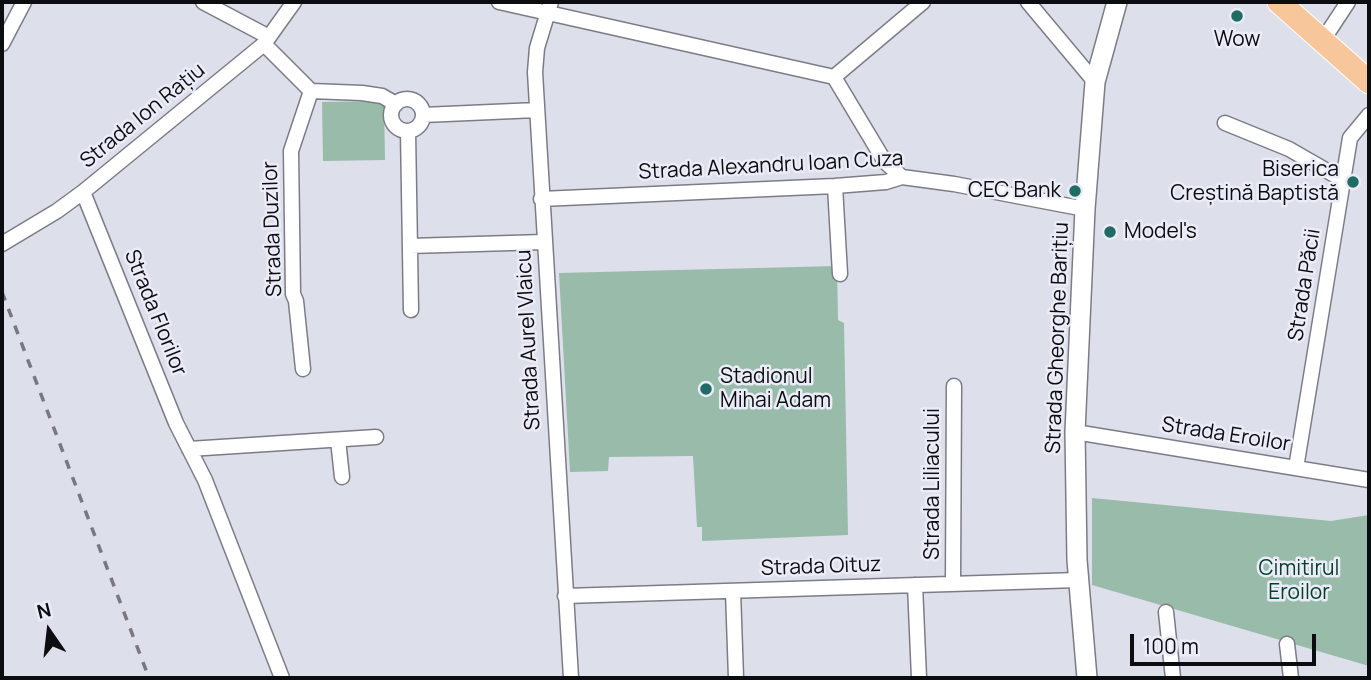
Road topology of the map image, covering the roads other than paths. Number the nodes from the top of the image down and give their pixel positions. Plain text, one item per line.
1 (24, 2) edge
2 (203, 2) edge
3 (294, 2) edge
4 (499, 2) edge
5 (923, 2) edge
6 (1028, 2) edge
7 (1117, 2) edge
8 (1279, 2) edge
9 (1348, 2) edge
10 (549, 8) edge
11 (1323, 40) junction
12 (267, 41) junction
13 (2, 44) edge
14 (834, 77) junction
15 (1095, 82) junction
16 (1369, 82) edge
17 (311, 91) junction
18 (396, 104) junction
19 (537, 110) junction
20 (1369, 114) edge
21 (423, 115) junction
22 (1225, 123) dead end
23 (408, 131) junction
24 (902, 177) junction
25 (1343, 180) junction
26 (835, 186) junction
27 (83, 192) junction
28 (541, 199) junction
29 (1085, 209) junction
30 (544, 242) junction
31 (2, 244) edge
32 (410, 246) junction
33 (839, 274) dead end
34 (411, 310) dead end
35 (303, 369) dead end
36 (954, 386) dead end
37 (1075, 432) junction
38 (376, 438) dead end
39 (338, 440) junction
40 (189, 449) junction
41 (1296, 468) junction
42 (342, 477) dead end
43 (1369, 480) edge
44 (1078, 580) junction
45 (953, 582) junction
46 (915, 585) junction
47 (733, 591) junction
48 (565, 596) junction
49 (1166, 612) dead end
50 (1287, 644) dead end
51 (282, 678) edge
52 (570, 678) edge
53 (736, 678) edge
54 (919, 678) edge
55 (1087, 678) edge
56 (1173, 678) edge
57 (1291, 678) edge

1 - 13 street
2 - 12 street
3 - 12 street, Strada Ion Rațiu
4 - 10 street
5 - 14 street
6 - 15 street
7 - 15 street, Strada Gheorghe Barițiu
8 - 11 main road
9 - 11 street
10 - 14 street
10 - 19 street, Strada Aurel Vlaicu
11 - 16 main road
12 - 17 street
12 - 27 street, Strada Ion Rațiu
14 - 24 street
15 - 29 street, Strada Gheorghe Barițiu
17 - 18 street
17 - 35 street, Strada Duzilor
18 - 21 street
18 - 23 street
19 - 21 street
19 - 28 street, Strada Aurel Vlaicu
20 - 25 street, Strada Păcii
21 - 23 street
22 - 25 street
23 - 32 street
24 - 26 street, Strada Alexandru Ioan Cuza
24 - 29 street, Strada Alexandru Ioan Cuza
25 - 41 street, Strada Păcii
26 - 28 street, Strada Alexandru Ioan Cuza
26 - 33 street
27 - 31 street, Strada Ion Rațiu
27 - 40 street, Strada Florilor
28 - 30 street, Strada Aurel Vlaicu
29 - 37 street, Strada Gheorghe Barițiu
30 - 32 street
30 - 48 street, Strada Aurel Vlaicu
32 - 34 street
36 - 45 street, Strada Liliacului
37 - 41 street, Strada Eroilor
37 - 44 street, Strada Gheorghe Barițiu
38 - 39 street
39 - 40 street
39 - 42 street
40 - 51 street, Strada Florilor
41 - 43 street, Strada Eroilor
44 - 45 street, Strada Oituz
44 - 55 street, Strada Gheorghe Barițiu
45 - 46 street, Strada Oituz
46 - 47 street, Strada Oituz
46 - 54 street
47 - 48 street, Strada Oituz
47 - 53 street
48 - 52 street, Strada Aurel Vlaicu
49 - 56 street
50 - 57 street

